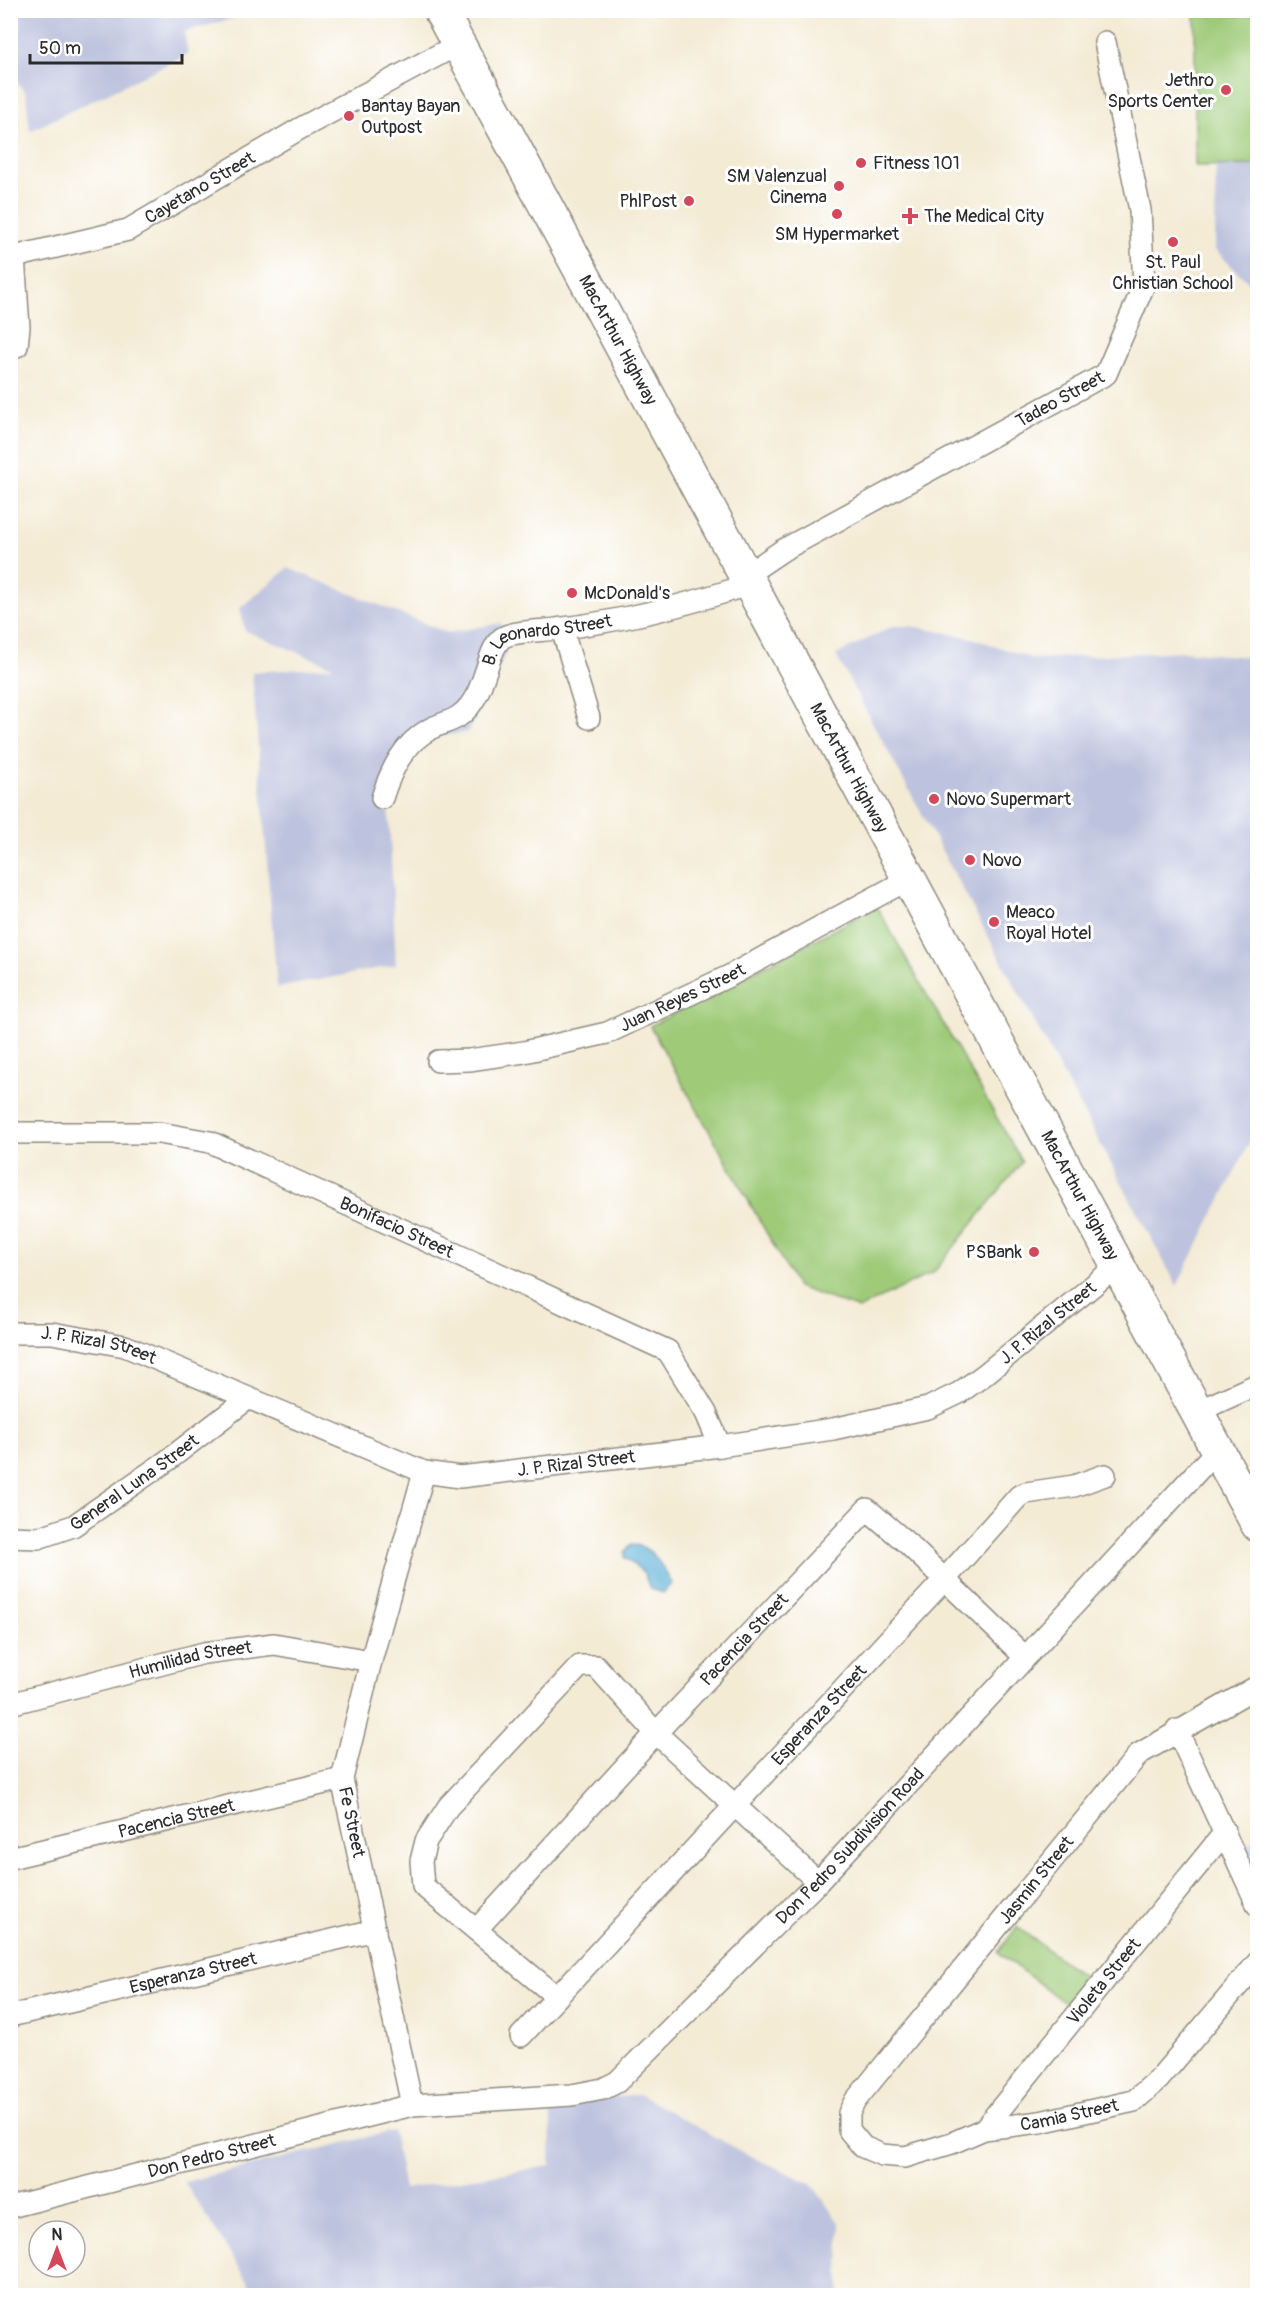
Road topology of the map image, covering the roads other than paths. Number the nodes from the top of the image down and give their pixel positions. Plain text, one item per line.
1 (440, 10) edge
2 (1106, 42) dead end
3 (459, 44) junction
4 (10, 348) edge
5 (748, 579) junction
6 (562, 628) junction
7 (589, 718) dead end
8 (382, 798) dead end
9 (909, 879) junction
10 (438, 1061) dead end
11 (10, 1133) edge
12 (1118, 1266) junction
13 (10, 1333) edge
14 (1257, 1384) edge
15 (246, 1400) junction
16 (1196, 1412) junction
17 (720, 1446) junction
18 (1217, 1450) junction
19 (424, 1472) junction
20 (1105, 1475) dead end
21 (1257, 1525) edge
22 (10, 1537) edge
23 (945, 1579) junction
24 (1025, 1657) junction
25 (371, 1661) junction
26 (1257, 1686) edge
27 (10, 1704) edge
28 (1177, 1730) junction
29 (656, 1732) junction
30 (342, 1779) junction
31 (735, 1806) junction
32 (1225, 1832) junction
33 (10, 1858) edge
34 (818, 1882) junction
35 (1257, 1906) edge
36 (477, 1929) junction
37 (375, 1930) junction
38 (1257, 1962) edge
39 (557, 1997) junction
40 (10, 2016) edge
41 (521, 2036) dead end
42 (412, 2105) junction
43 (849, 2113) joint
44 (984, 2129) junction
45 (10, 2207) edge

1 - 3 highway, MacArthur Highway
2 - 5 street, Tadeo Street
3 - 4 street, Cayetano Street
3 - 5 highway, MacArthur Highway
5 - 6 street, B. Leonardo Street
5 - 9 highway, MacArthur Highway
6 - 7 street
6 - 8 street, B. Leonardo Street
9 - 10 street, Juan Reyes Street
9 - 12 highway, MacArthur Highway
11 - 17 street, Bonifacio Street
12 - 16 highway, MacArthur Highway
12 - 17 street, J. P. Rizal Street
13 - 15 street, J. P. Rizal Street
14 - 16 street
15 - 19 street, J. P. Rizal Street
15 - 22 street, General Luna Street
16 - 18 highway, MacArthur Highway
17 - 19 street, J. P. Rizal Street
18 - 21 highway, MacArthur Highway
18 - 24 street, Don Pedro Subdivision Road
19 - 25 street, Fe Street
20 - 23 street, Esperanza Street
23 - 24 street, Pacencia Street
23 - 29 street, Pacencia Street
23 - 31 street, Esperanza Street
24 - 34 street, Don Pedro Subdivision Road
25 - 27 street, Humilidad Street
25 - 30 street, Fe Street
26 - 28 street, Jasmin Street
28 - 32 street
28 - 43 street, Jasmin Street
29 - 31 street
29 - 36 street, Pacencia Street
29 - 36 street
30 - 33 street, Pacencia Street
30 - 37 street, Fe Street
31 - 34 street
31 - 39 street, Esperanza Street
32 - 35 street
32 - 44 street, Violeta Street
34 - 42 street, Don Pedro Subdivision Road
36 - 39 street
37 - 40 street, Esperanza Street
37 - 42 street, Fe Street
38 - 44 street, Camia Street
39 - 41 street, Esperanza Street
42 - 45 street, Don Pedro Street
43 - 44 street, Camia Street

